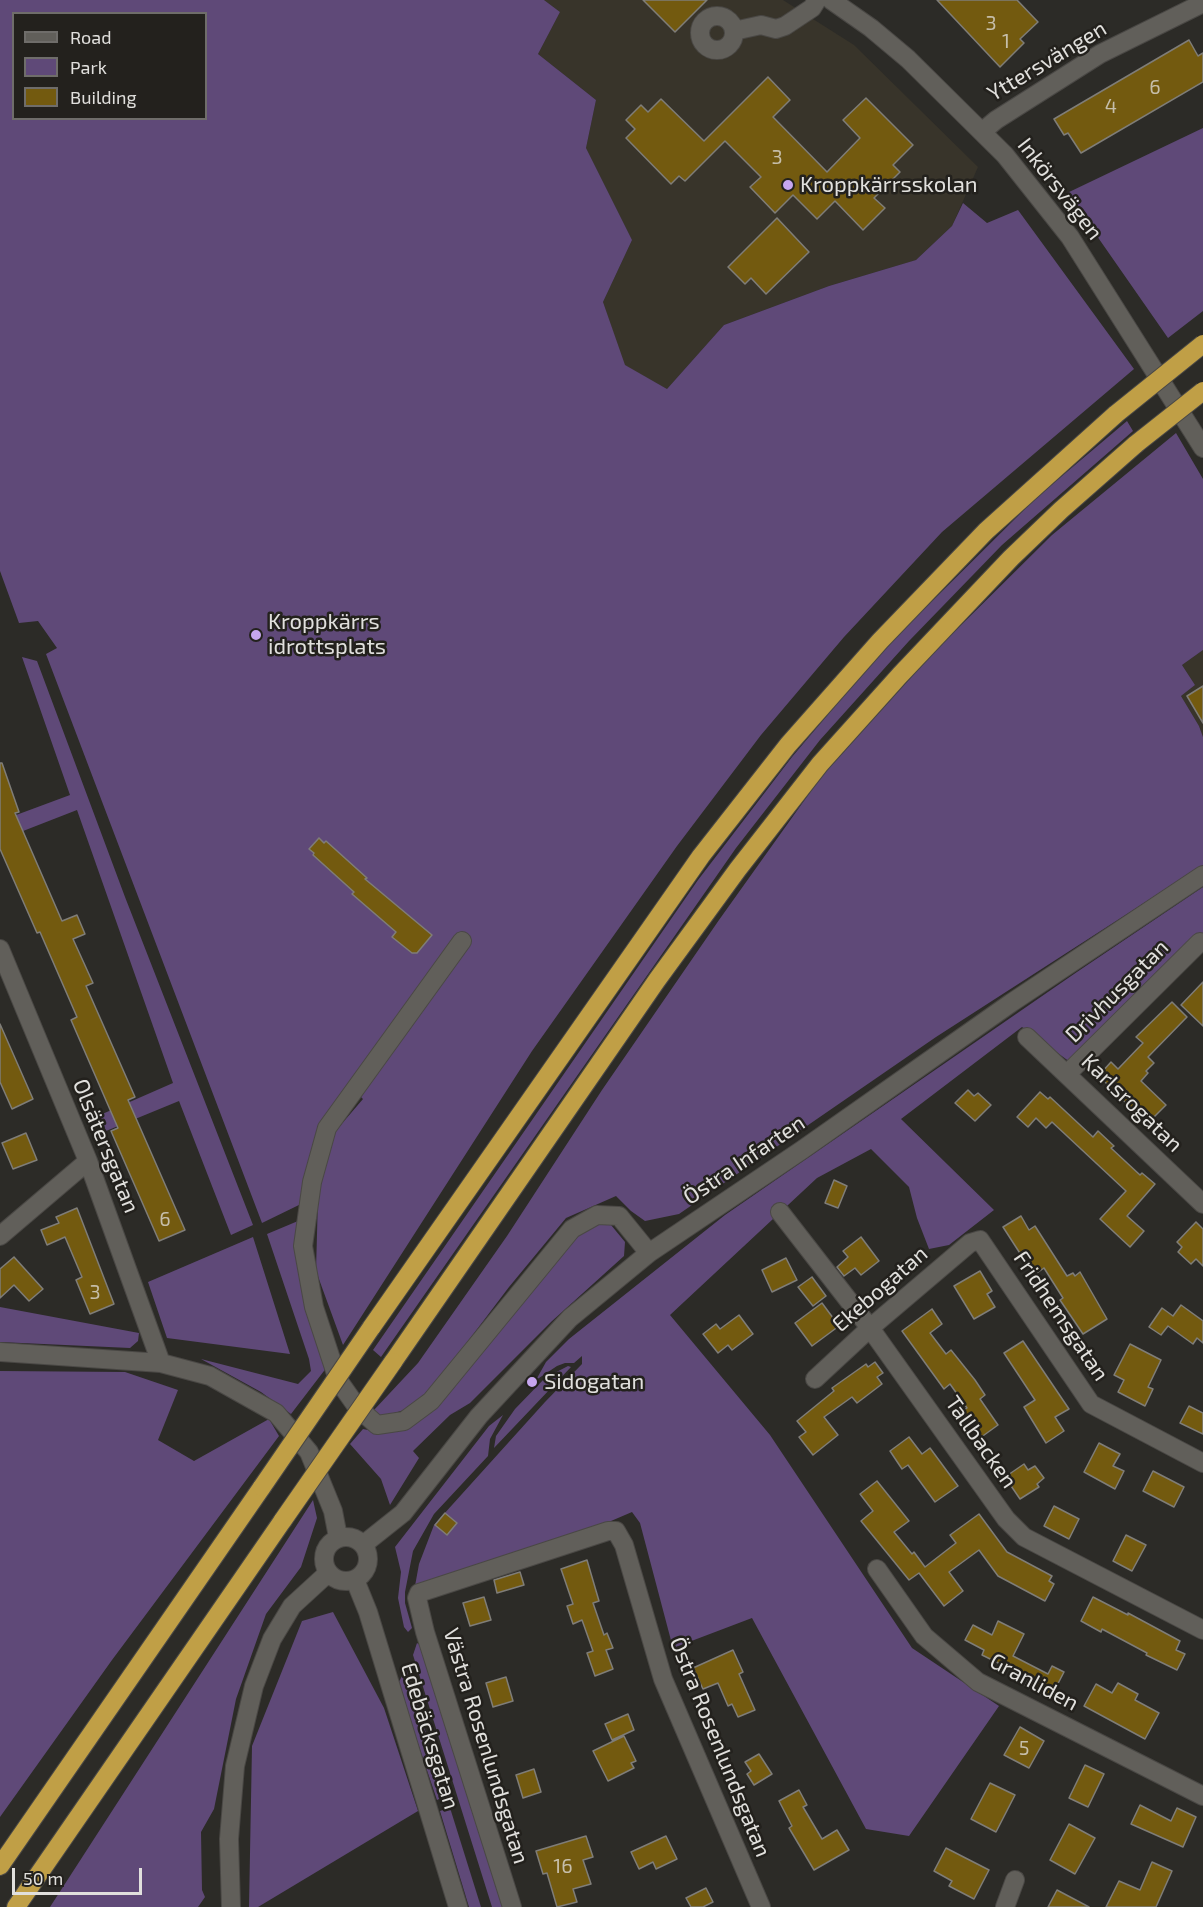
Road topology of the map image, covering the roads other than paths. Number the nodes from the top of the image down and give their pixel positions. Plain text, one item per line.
1 (817, 0) edge
2 (831, 0) edge
3 (1203, 3) edge
4 (734, 31) dead end
5 (983, 131) junction
6 (1203, 344) edge
7 (1203, 391) edge
8 (1203, 448) edge
9 (1203, 875) edge
10 (462, 940) dead end
11 (1200, 942) dead end
12 (0, 949) edge
13 (1027, 1037) dead end
14 (1067, 1074) junction
15 (88, 1161) junction
16 (1203, 1204) edge
17 (780, 1212) dead end
18 (0, 1236) edge
19 (980, 1240) joint
20 (649, 1253) junction
21 (870, 1328) junction
22 (0, 1353) edge
23 (161, 1363) junction
24 (815, 1379) dead end
25 (1203, 1463) edge
26 (338, 1537) junction
27 (364, 1544) junction
28 (877, 1569) dead end
29 (328, 1573) junction
30 (355, 1580) junction
31 (417, 1598) joint
32 (1203, 1630) edge
33 (1203, 1796) edge
34 (0, 1866) edge
35 (1015, 1880) dead end
36 (16, 1907) edge
37 (231, 1907) edge
38 (458, 1907) edge
39 (512, 1907) edge
40 (761, 1907) edge
41 (1005, 1907) edge

1 - 4 street
2 - 5 street, Inkörsvägen
3 - 5 street, Yttersvängen
5 - 8 street, Inkörsvägen
6 - 34 highway, bridge
7 - 36 highway, bridge
9 - 20 street, Östra Infarten
10 - 20 street
11 - 14 street, Drivhusgatan
12 - 15 street, Olsätersgatan
13 - 14 street, Karlsrogatan
14 - 16 street, Karlsrogatan
15 - 18 street
15 - 23 street, Olsätersgatan
17 - 21 street, Tallbacken
19 - 21 street, Ekebogatan
19 - 25 street, Fridhemsgatan
20 - 27 street, Östra Infarten
21 - 24 street, Ekebogatan
21 - 32 street, Tallbacken
22 - 23 street
23 - 26 street
26 - 27 street
26 - 29 street
27 - 30 street
28 - 33 street, Granliden
29 - 30 street
29 - 37 street
30 - 38 street, Edebäcksgatan
31 - 39 street, Västra Rosenlundsgatan
31 - 40 street, Östra Rosenlundsgatan
35 - 41 street

